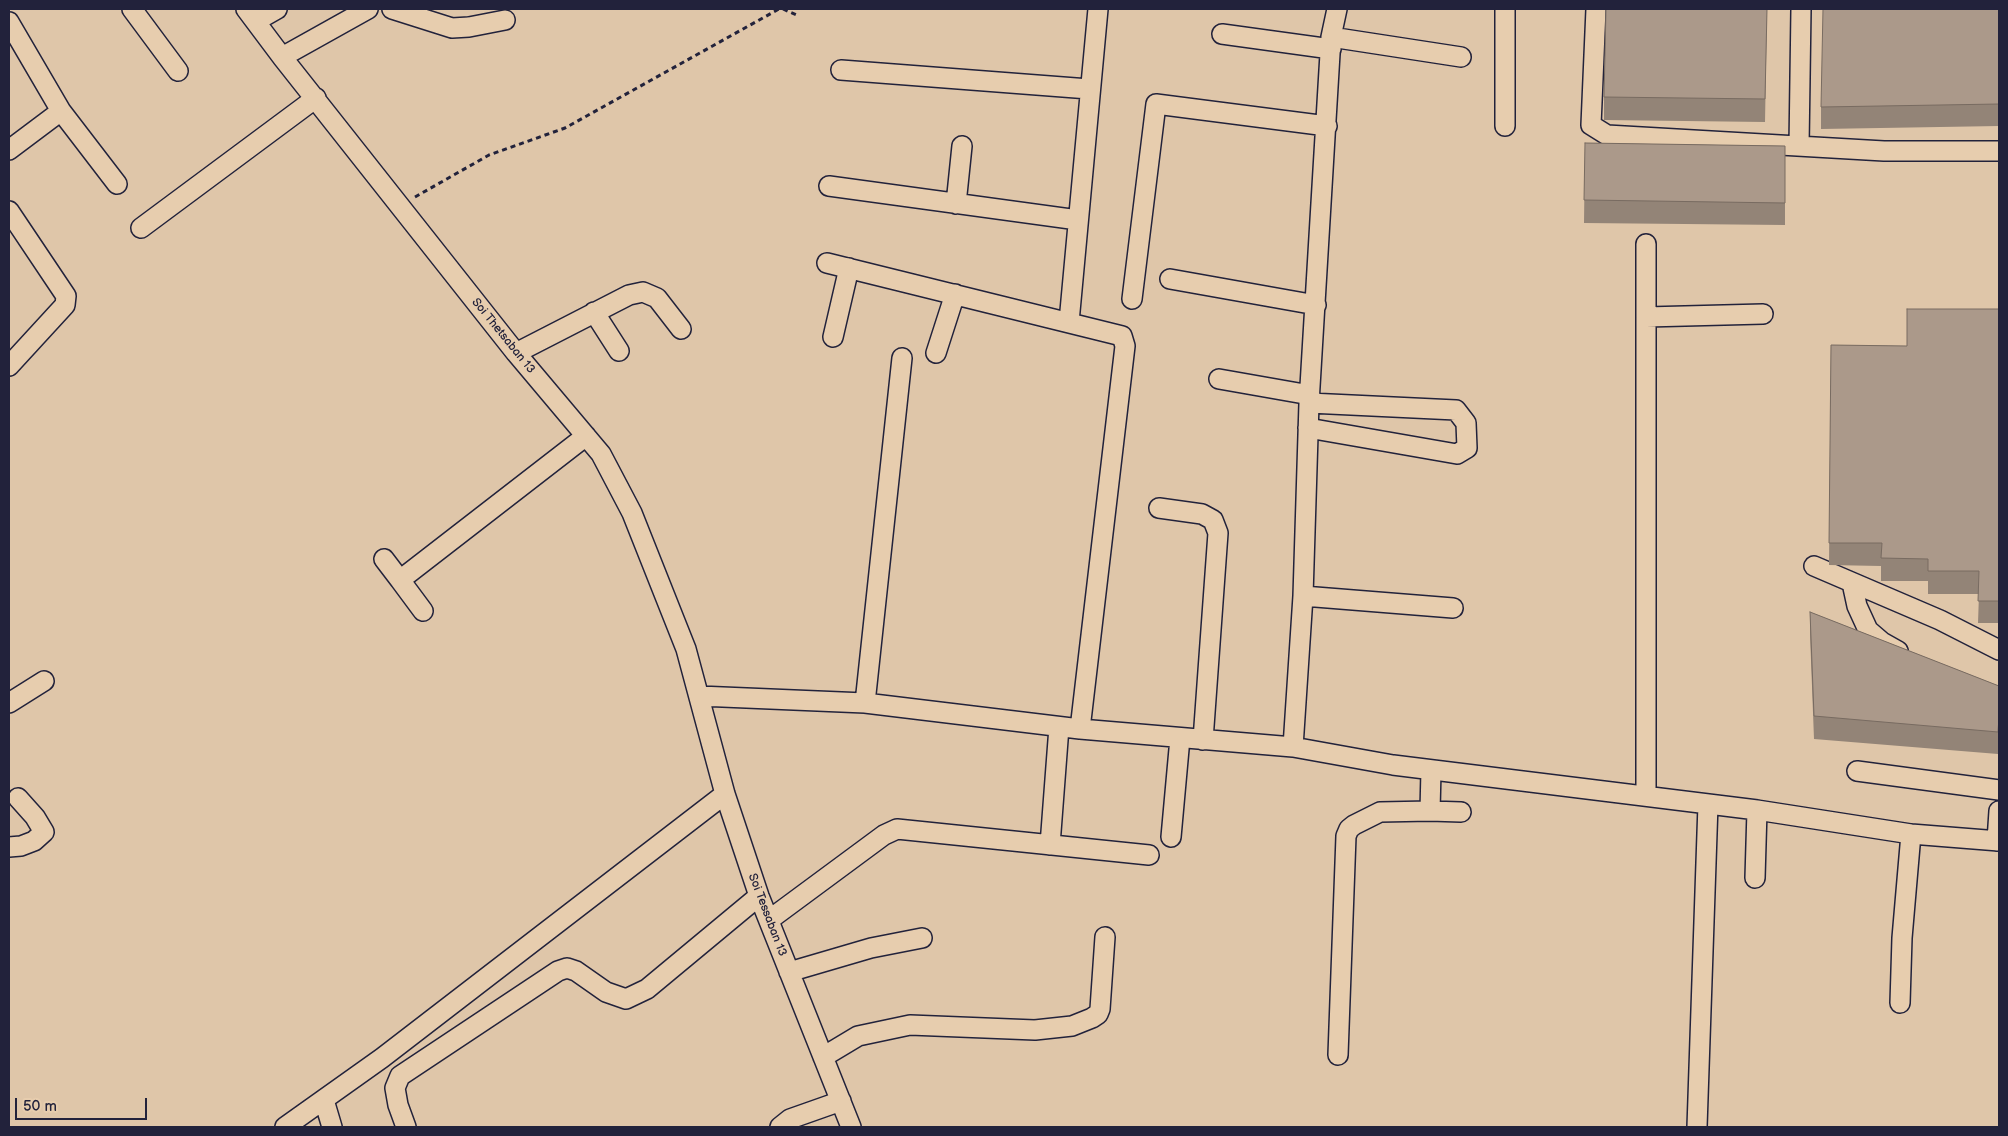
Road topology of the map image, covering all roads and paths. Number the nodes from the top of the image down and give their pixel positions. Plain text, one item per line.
1 (132, 9) edge
2 (276, 9) edge
3 (368, 9) edge
4 (392, 9) edge
5 (781, 9) edge
6 (1098, 9) edge
7 (1336, 9) edge
8 (1505, 9) edge
9 (1596, 9) edge
10 (1801, 9) edge
11 (251, 15) edge
12 (799, 16) dead end
13 (505, 20) dead end
14 (9, 22) edge
15 (1222, 34) dead end
16 (1331, 43) junction
17 (282, 57) junction
18 (1462, 57) dead end
19 (841, 70) dead end
20 (178, 72) dead end
21 (1089, 89) junction
22 (316, 98) junction
23 (61, 111) junction
24 (1327, 126) junction
25 (1505, 126) dead end
26 (962, 146) dead end
27 (1799, 146) junction
28 (9, 150) edge
29 (1999, 151) edge
30 (117, 184) dead end
31 (829, 186) dead end
32 (956, 204) junction
33 (400, 206) junction
34 (9, 211) edge
35 (1078, 220) junction
36 (141, 228) dead end
37 (1646, 244) dead end
38 (827, 262) dead end
39 (849, 268) junction
40 (1170, 279) dead end
41 (955, 294) junction
42 (1132, 299) dead end
43 (1316, 305) junction
44 (594, 312) junction
45 (1763, 314) dead end
46 (1646, 317) junction
47 (1069, 322) junction
48 (681, 329) dead end
49 (833, 336) dead end
50 (619, 351) dead end
51 (516, 353) junction
52 (936, 353) dead end
53 (902, 358) dead end
54 (9, 366) edge
55 (1220, 379) dead end
56 (1310, 399) junction
57 (1308, 428) junction
58 (586, 436) junction
59 (1159, 508) dead end
60 (384, 559) dead end
61 (1814, 566) dead end
62 (400, 580) junction
63 (1852, 583) junction
64 (1303, 596) junction
65 (1453, 608) dead end
66 (423, 611) dead end
67 (1999, 650) edge
68 (1911, 658) edge
69 (44, 681) dead end
70 (699, 696) junction
71 (9, 703) edge
72 (865, 703) junction
73 (1059, 726) junction
74 (1080, 729) junction
75 (1180, 738) junction
76 (1203, 740) junction
77 (1293, 747) junction
78 (1431, 770) junction
79 (1856, 771) dead end
80 (1999, 790) edge
81 (725, 794) junction
82 (1646, 796) junction
83 (18, 798) dead end
84 (1708, 804) junction
85 (1757, 810) junction
86 (1430, 811) junction
87 (1999, 811) edge
88 (1462, 812) dead end
89 (1912, 834) junction
90 (1171, 837) dead end
91 (1998, 841) edge
92 (1050, 845) junction
93 (9, 848) edge
94 (1148, 855) dead end
95 (1755, 878) dead end
96 (759, 896) junction
97 (769, 920) junction
98 (1105, 937) dead end
99 (922, 938) dead end
100 (789, 972) junction
101 (1900, 1003) dead end
102 (1338, 1055) dead end
103 (823, 1057) junction
104 (324, 1100) junction
105 (841, 1101) junction
106 (291, 1125) edge
107 (332, 1127) edge
108 (406, 1127) edge
109 (780, 1127) edge
110 (851, 1127) edge
111 (1696, 1127) edge

1 - 20 street
2 - 11 street
3 - 17 street
4 - 13 street
5 - 12 path
5 - 33 path
6 - 21 street
7 - 16 street
8 - 25 street
9 - 27 street
10 - 27 street
11 - 17 street, Soi Thetsaban 13
14 - 23 street
15 - 16 street
16 - 18 street
16 - 24 street
17 - 22 street, Soi Thetsaban 13
19 - 21 street
21 - 35 street
22 - 33 street, Soi Thetsaban 13
22 - 36 street
23 - 28 street
23 - 30 street
24 - 42 street
24 - 43 street
26 - 32 street
27 - 29 street
31 - 32 street
32 - 35 street
33 - 51 street, Soi Thetsaban 13
34 - 54 street
35 - 47 street
37 - 46 street
38 - 39 street
39 - 41 street
39 - 49 street
40 - 43 street
41 - 47 street
41 - 52 street
43 - 56 street
44 - 48 street
44 - 50 street
44 - 51 street
45 - 46 street
46 - 82 street
47 - 74 street
51 - 58 street, Soi Thetsaban 13
53 - 72 street
55 - 56 street
56 - 57 street
56 - 57 street
57 - 64 street
58 - 62 street
58 - 70 street, Soi Thetsaban 13
59 - 76 street
60 - 62 street
61 - 63 street
62 - 66 street
63 - 67 street
63 - 68 street
64 - 65 street
64 - 77 street
69 - 71 street
70 - 72 street
70 - 81 street, Soi Tessaban 13
72 - 73 street
73 - 74 street
73 - 92 street
74 - 75 street
75 - 76 street
75 - 90 street
76 - 77 street
77 - 78 street
78 - 82 street
78 - 86 street
79 - 80 street
81 - 96 street, Soi Tessaban 13
81 - 104 street
82 - 84 street
83 - 93 street
84 - 85 street
84 - 111 street
85 - 89 street
85 - 95 street
86 - 88 street
86 - 102 street
87 - 91 street
89 - 91 street
89 - 101 street
92 - 94 street
92 - 97 street
96 - 97 street, Soi Tessaban 13
96 - 108 street
97 - 100 street, Soi Tessaban 13
98 - 103 street
99 - 100 street
100 - 103 street, Soi Tessaban 13
103 - 105 street, Soi Tessaban 13
104 - 106 street
104 - 107 street
105 - 109 street
105 - 110 street, Soi Tessaban 13

